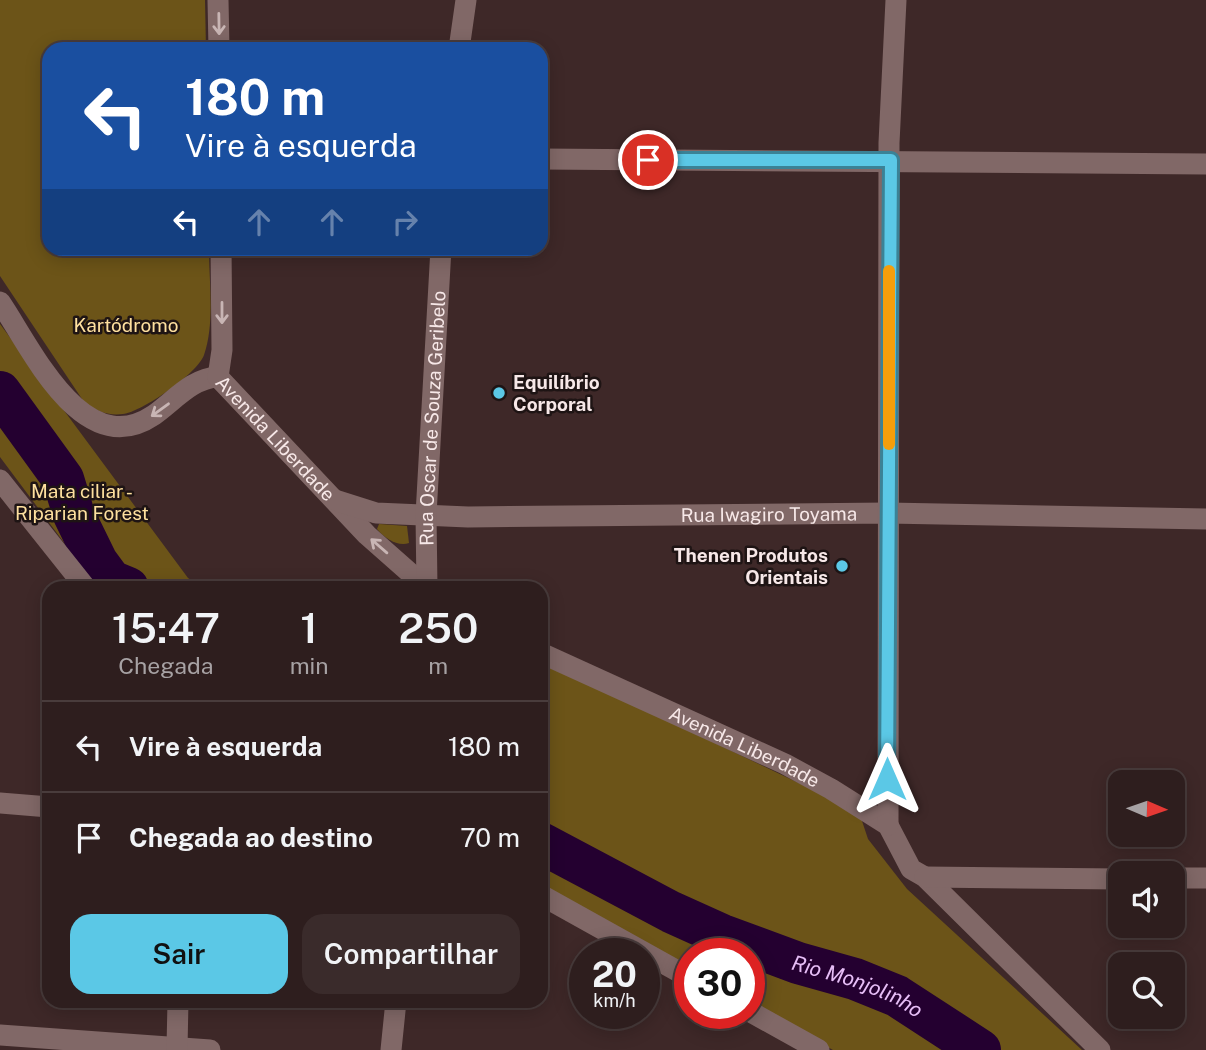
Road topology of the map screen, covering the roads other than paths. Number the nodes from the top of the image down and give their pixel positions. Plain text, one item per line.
1 (218, 0) edge
2 (466, 0) edge
3 (897, 0) edge
4 (219, 42) edge
5 (460, 42) edge
6 (548, 159) edge
7 (891, 160) junction
8 (1206, 164) edge
9 (221, 256) edge
10 (441, 256) edge
11 (0, 302) edge
12 (218, 377) junction
13 (0, 480) edge
14 (335, 500) junction
15 (888, 513) junction
16 (426, 515) junction
17 (1206, 519) edge
18 (80, 581) edge
19 (419, 581) edge
20 (427, 581) edge
21 (548, 656) edge
22 (0, 803) edge
23 (42, 806) edge
24 (888, 825) junction
25 (925, 877) junction
26 (1108, 878) edge
27 (1185, 878) edge
28 (1206, 878) edge
29 (548, 899) edge
30 (674, 969) edge
31 (178, 1008) edge
32 (395, 1008) edge
33 (765, 1020) edge
34 (0, 1035) edge
35 (139, 1048) edge
36 (177, 1048) junction
37 (210, 1050) edge
38 (391, 1050) edge
39 (819, 1050) edge
40 (1100, 1050) edge

1 -> 4 street
2 - 5 street
3 - 7 street
6 - 7 street
7 - 8 street
7 - 15 street
9 -> 12 street, Avenida Liberdade
10 - 16 street, Rua Oscar de Souza Geribelo
12 -> 11 street
12 - 14 street, Avenida Liberdade
13 - 18 street
14 - 16 street, Rua Iwagiro Toyama
19 -> 14 street, Avenida Liberdade
15 - 16 street, Rua Iwagiro Toyama
15 - 17 street, Rua Iwagiro Toyama
15 - 24 street
16 - 20 street, Rua Oscar de Souza Geribelo
21 - 24 street, Avenida Liberdade
22 - 23 street
24 - 25 street
25 - 26 street
25 - 40 street
27 - 28 street
29 - 30 street
31 - 36 street
32 - 38 street
33 - 39 street
34 - 35 street
35 - 36 street
36 - 37 street

